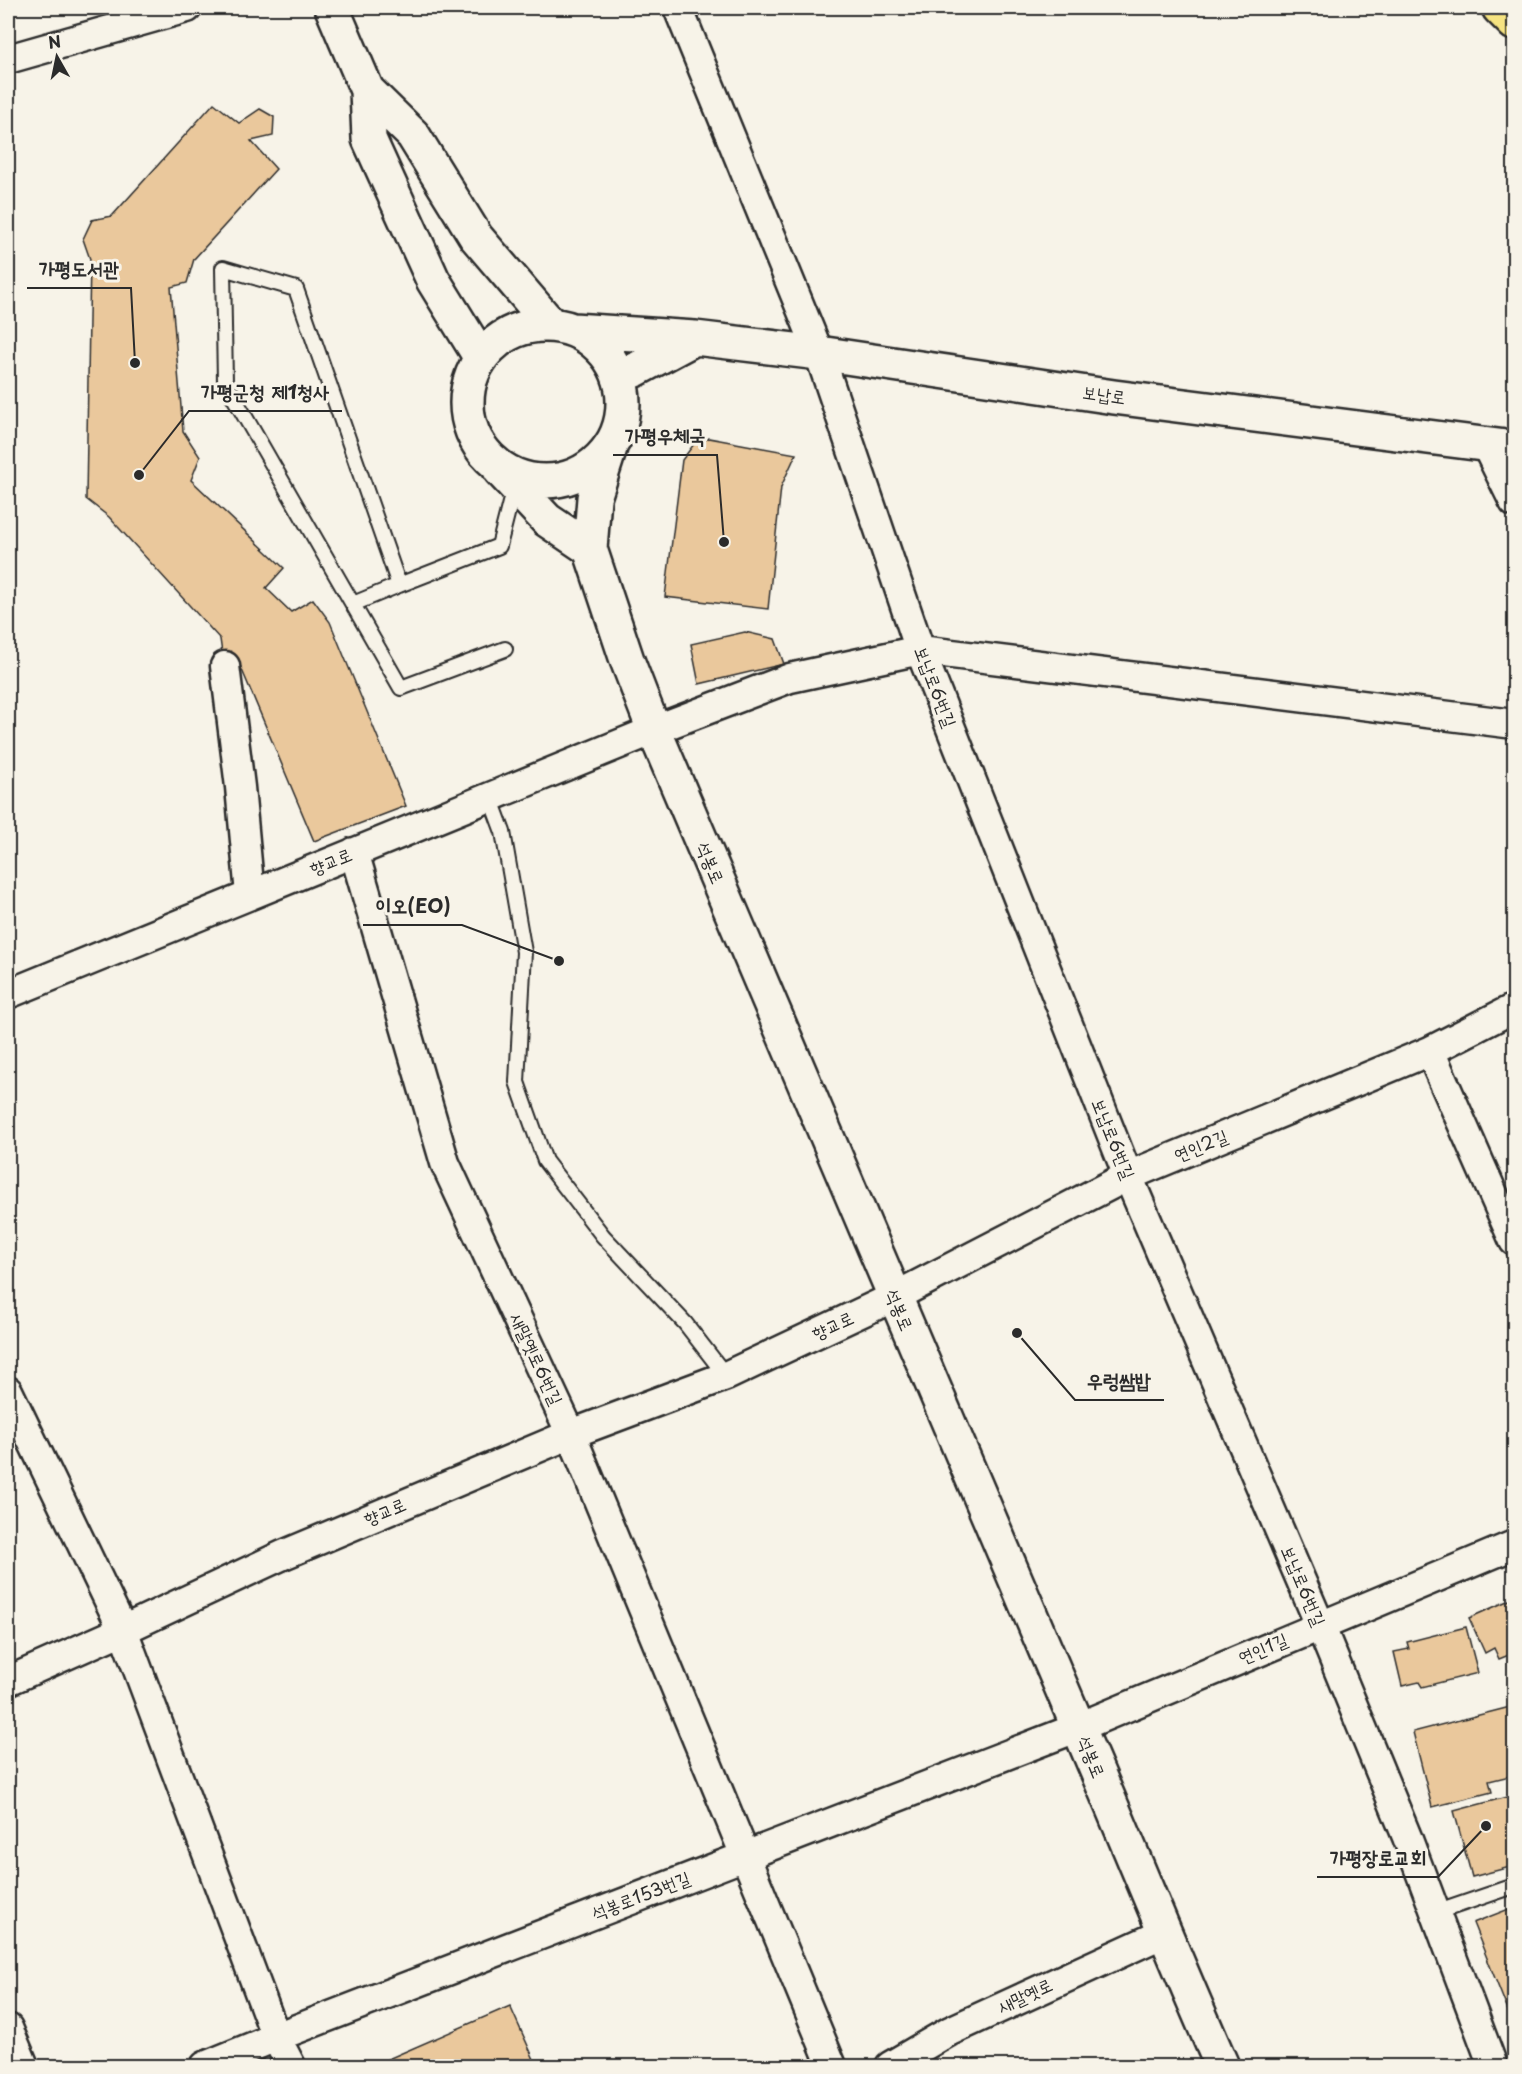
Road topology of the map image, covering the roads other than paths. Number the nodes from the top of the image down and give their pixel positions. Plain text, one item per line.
1 (188, 8) edge
2 (332, 8) edge
3 (678, 8) edge
4 (1499, 8) edge
5 (1515, 23) edge
6 (8, 60) edge
7 (367, 90) junction
8 (562, 327) junction
9 (695, 338) junction
10 (819, 353) junction
11 (481, 358) junction
12 (619, 376) junction
13 (1500, 446) edge
14 (610, 447) junction
15 (504, 473) junction
16 (1515, 501) edge
17 (590, 549) junction
18 (399, 585) junction
19 (353, 604) junction
20 (505, 649) dead end
21 (920, 650) junction
22 (225, 666) dead end
23 (1515, 724) edge
24 (654, 730) junction
25 (490, 797) junction
26 (354, 852) junction
27 (250, 895) junction
28 (8, 994) edge
29 (1515, 1008) edge
30 (1430, 1051) junction
31 (1128, 1176) junction
32 (1515, 1241) edge
33 (894, 1297) junction
34 (726, 1376) junction
35 (8, 1391) edge
36 (571, 1434) junction
37 (1515, 1545) edge
38 (1320, 1625) junction
39 (123, 1630) junction
40 (8, 1681) edge
41 (1079, 1727) junction
42 (746, 1856) junction
43 (1515, 1886) edge
44 (1436, 1913) junction
45 (1164, 1933) junction
46 (8, 2028) edge
47 (276, 2037) junction
48 (24, 2067) edge
49 (204, 2067) edge
50 (291, 2067) edge
51 (832, 2067) edge
52 (890, 2067) edge
53 (1222, 2067) edge
54 (1493, 2067) edge

1 - 6 street
2 - 7 main road
3 - 10 street, 보납로6번길
4 - 5 main road
7 - 8 main road
7 - 11 main road
8 - 9 main road, 보납로
8 - 11 main road
8 - 12 main road
9 - 10 main road, 보납로
9 - 12 main road
10 - 13 main road, 보납로
10 - 21 street, 보납로6번길
11 - 15 main road
12 - 14 main road
13 - 16 street
14 - 15 main road
14 - 17 main road
15 - 17 main road
15 - 18 lane
17 - 24 main road, 석봉로
18 - 19 lane
18 - 19 lane
19 - 20 lane
21 - 23 street, 향교로
21 - 24 street, 향교로
21 - 31 street, 보납로6번길
22 - 27 street
24 - 25 street, 향교로
24 - 33 main road, 석봉로
25 - 26 street, 향교로
25 - 34 lane
26 - 27 street, 향교로
26 - 36 street, 새말옛로6번길
27 - 28 street, 향교로
29 - 30 street, 연인2길
30 - 31 street, 연인2길
30 - 32 street
31 - 33 street, 연인2길
31 - 38 street, 보납로6번길
33 - 34 street, 향교로
33 - 41 main road, 석봉로
34 - 36 street, 향교로
35 - 39 street
36 - 39 street, 향교로
36 - 42 street, 새말옛로6번길
37 - 38 street, 연인1길
38 - 41 street, 연인1길
38 - 44 street, 보납로6번길
39 - 40 street, 향교로
39 - 47 street
41 - 42 street, 석봉로153번길
41 - 45 main road, 석봉로
42 - 47 street, 석봉로153번길
42 - 51 street, 새말옛로6번길
43 - 44 lane
44 - 54 street, 보납로6번길
45 - 52 street, 새말옛로
45 - 53 main road, 석봉로
46 - 48 street
47 - 49 street, 석봉로153번길
47 - 50 street

